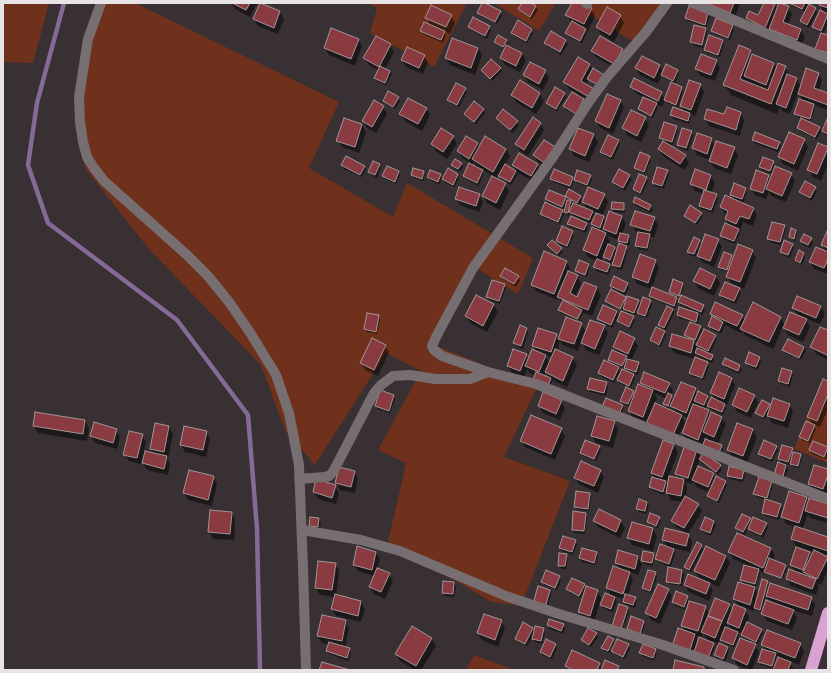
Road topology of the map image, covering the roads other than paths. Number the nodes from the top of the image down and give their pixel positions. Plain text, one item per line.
1 (101, 3) edge
2 (667, 3) edge
3 (693, 3) edge
4 (828, 59) edge
5 (488, 372) junction
6 (299, 479) junction
7 (828, 499) edge
8 (302, 530) junction
9 (828, 613) edge
10 (306, 670) edge
11 (734, 670) edge
12 (811, 670) edge

1 - 6 street
2 - 5 street
3 - 4 street
5 - 6 street
5 - 7 street
6 - 8 street
8 - 10 street
8 - 11 street
9 - 12 highway

